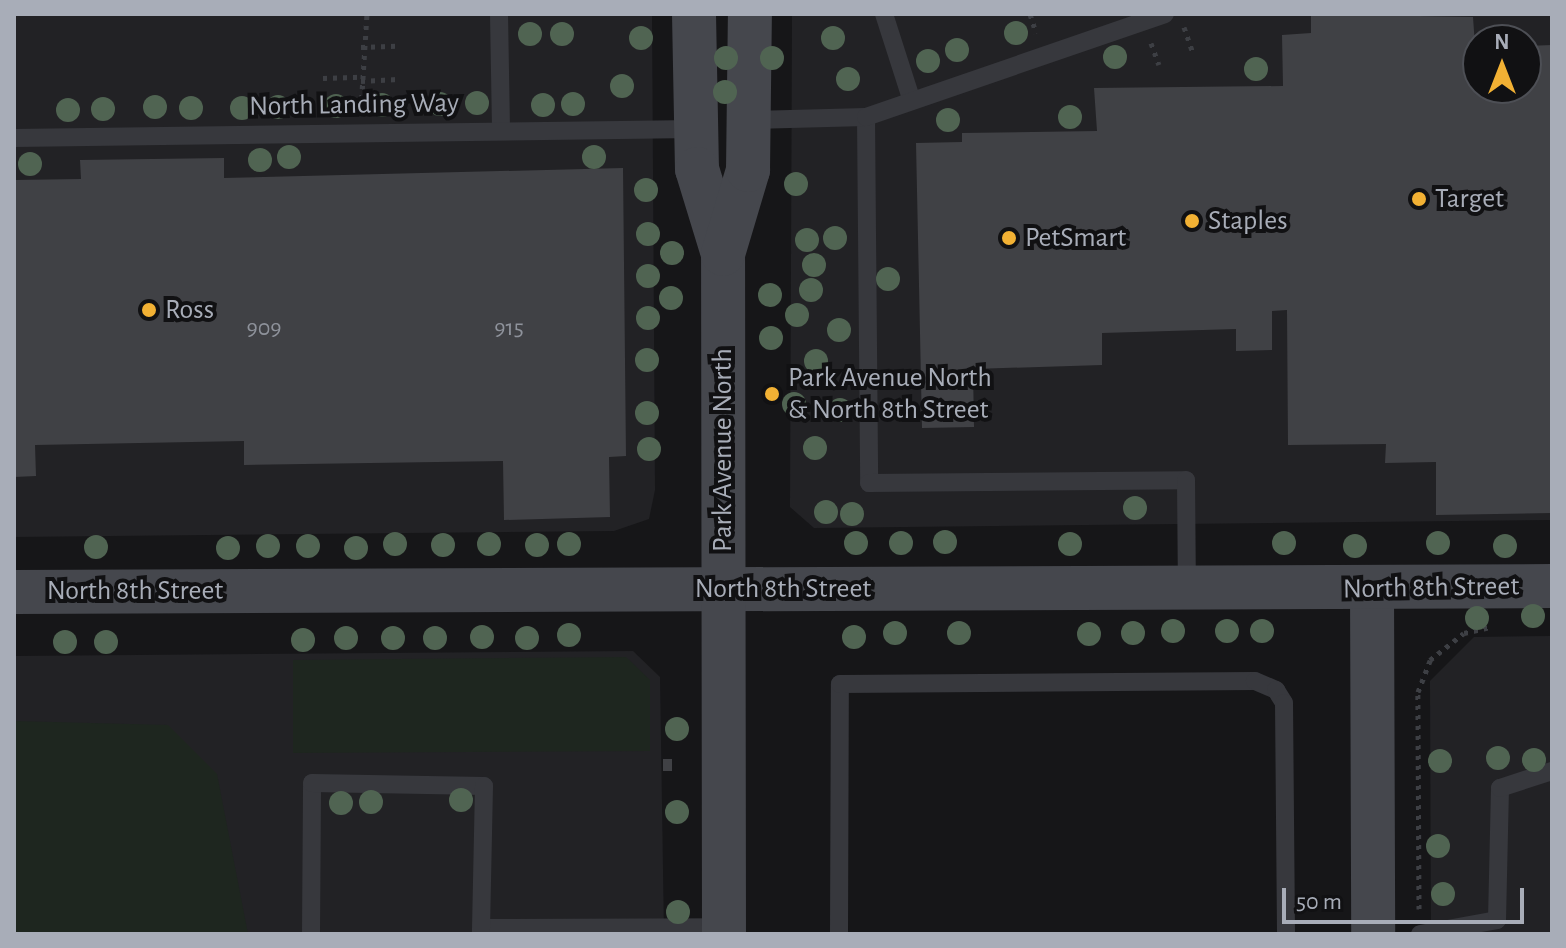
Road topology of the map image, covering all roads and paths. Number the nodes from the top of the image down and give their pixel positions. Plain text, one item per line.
1 (367, 14) edge
2 (499, 14) edge
3 (694, 14) edge
4 (750, 14) edge
5 (884, 14) edge
6 (1030, 14) edge
7 (1165, 14) edge
8 (1179, 14) edge
9 (1037, 34) dead end
10 (397, 46) dead end
11 (361, 47) junction
12 (1193, 53) dead end
13 (323, 78) dead end
14 (361, 79) junction
15 (398, 79) dead end
16 (912, 101) junction
17 (361, 109) dead end
18 (866, 117) junction
19 (750, 120) junction
20 (694, 129) junction
21 (501, 131) junction
22 (14, 138) edge
23 (723, 254) junction
24 (1552, 586) edge
25 (723, 588) junction
26 (1187, 589) junction
27 (1372, 589) junction
28 (14, 592) edge
29 (1498, 627) dead end
30 (1552, 771) edge
31 (1420, 929) edge
32 (724, 930) edge
33 (482, 931) edge
34 (311, 934) edge
35 (839, 934) edge
36 (1286, 934) edge
37 (1373, 934) edge

1 - 11 path
2 - 21 lane
3 - 20 street, Park Avenue North
4 - 19 street, Park Avenue North
5 - 16 lane
6 - 9 path
7 - 16 lane
8 - 12 path
10 - 11 path
11 - 14 path
13 - 14 path
14 - 15 path
14 - 17 path
16 - 18 lane
18 - 19 lane
18 - 26 lane
19 - 23 street, Park Avenue North
20 - 21 lane, North Landing Way
20 - 23 street, Park Avenue North
21 - 22 lane, North Landing Way
23 - 25 street, Park Avenue North
24 - 27 street, North 8th Street
25 - 26 street, North 8th Street
25 - 28 street, North 8th Street
25 - 32 street, Park Avenue North
26 - 27 street, North 8th Street
27 - 37 street
29 - 31 path
30 - 31 lane
32 - 33 lane
33 - 34 lane
35 - 36 lane

